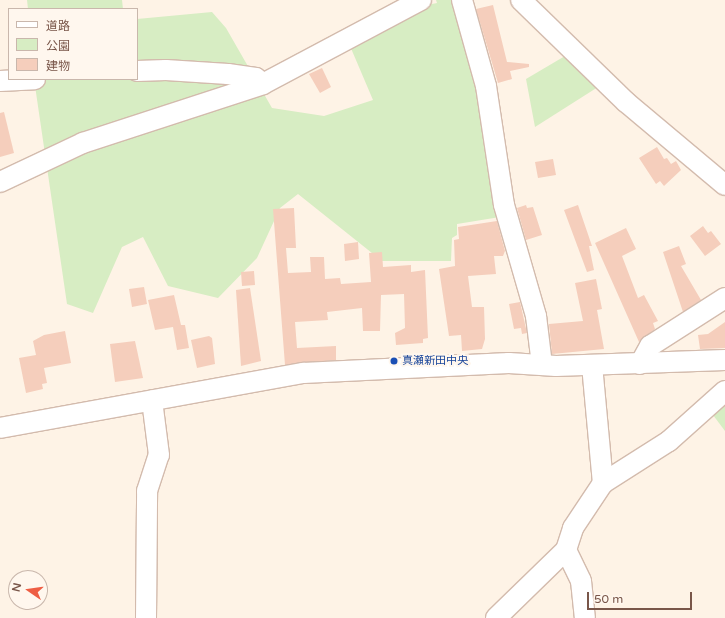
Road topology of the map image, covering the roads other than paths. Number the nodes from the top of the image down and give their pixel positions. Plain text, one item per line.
1 (421, 0) edge
2 (462, 0) edge
3 (521, 0) edge
4 (138, 71) edge
5 (18, 80) edge
6 (0, 81) edge
7 (263, 84) junction
8 (0, 182) edge
9 (725, 185) edge
10 (725, 298) edge
11 (725, 360) edge
12 (640, 364) junction
13 (542, 365) junction
14 (592, 365) junction
15 (725, 391) edge
16 (152, 400) junction
17 (0, 428) edge
18 (603, 483) junction
19 (566, 550) junction
20 (146, 618) edge
21 (496, 618) edge
22 (586, 618) edge

1 - 7 street
2 - 13 street
3 - 9 street
4 - 7 street
5 - 6 street
7 - 8 street
10 - 12 street
11 - 12 street
12 - 14 street
13 - 14 street
13 - 16 street
14 - 18 street
15 - 18 street
16 - 17 street
16 - 20 street
18 - 19 street
19 - 21 street
19 - 22 street

